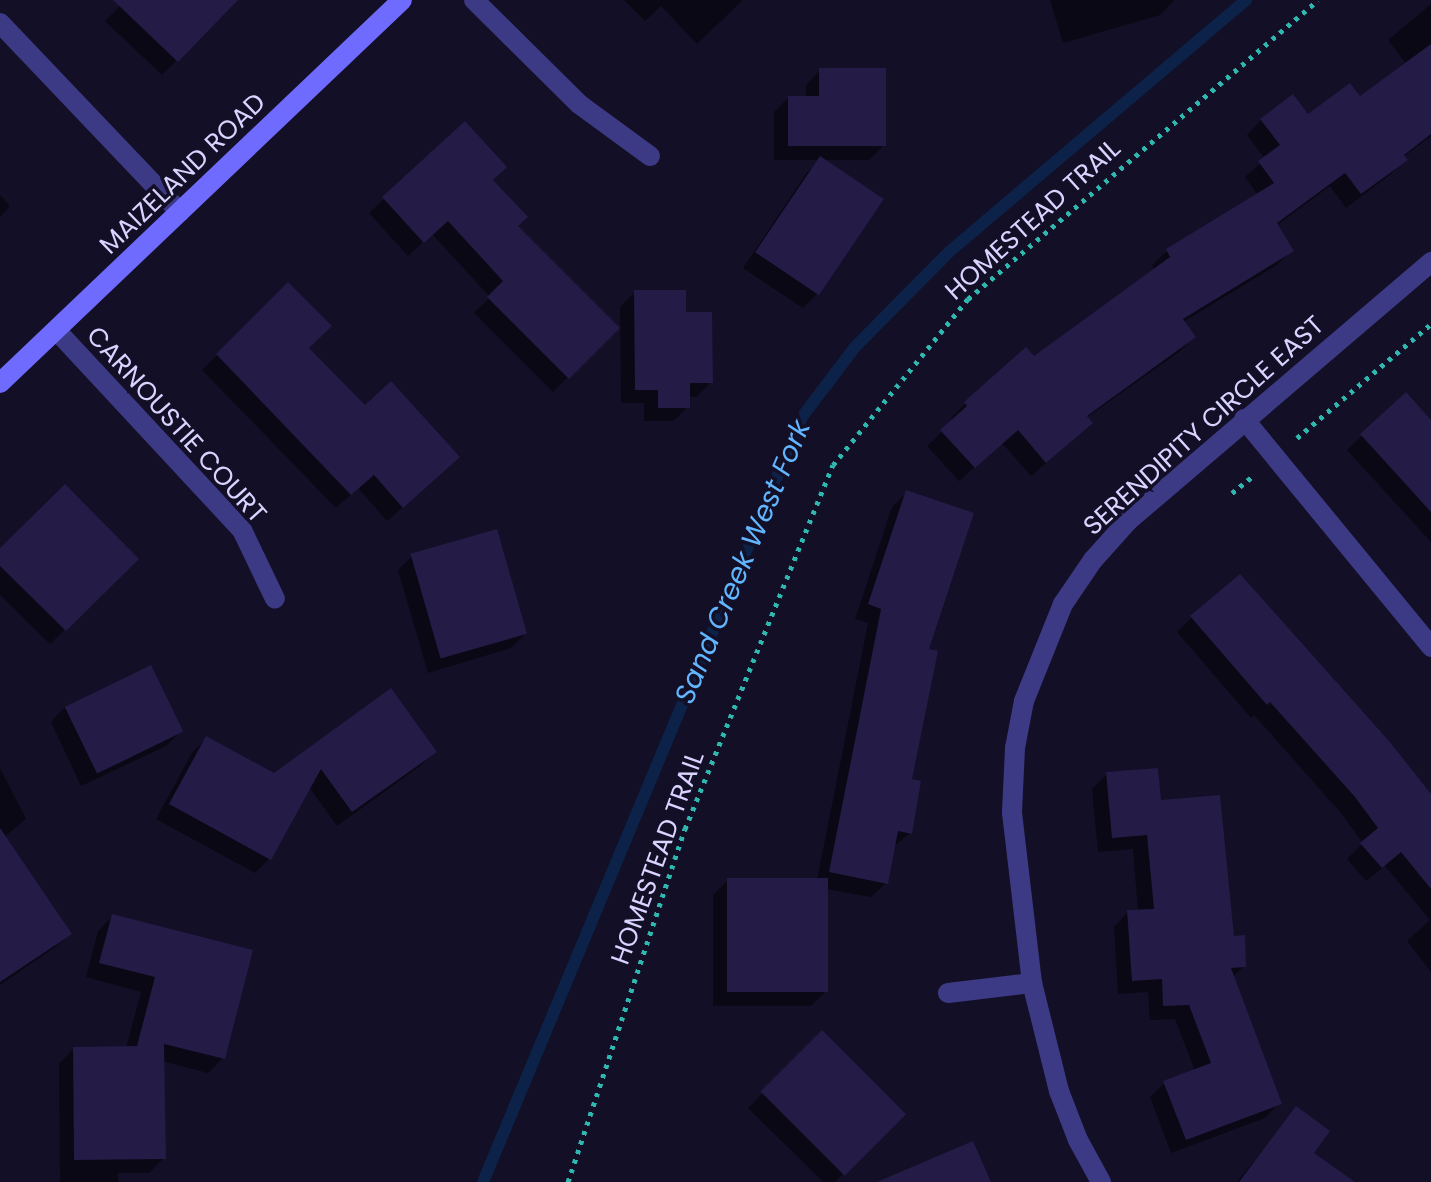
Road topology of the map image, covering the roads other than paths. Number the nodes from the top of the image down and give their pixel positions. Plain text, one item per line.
1 (402, 0) edge
2 (474, 0) edge
3 (0, 23) edge
4 (650, 156) dead end
5 (180, 212) junction
6 (1431, 262) edge
7 (57, 331) junction
8 (0, 383) edge
9 (1244, 419) junction
10 (275, 599) dead end
11 (1431, 647) edge
12 (1032, 983) junction
13 (948, 993) dead end
14 (1101, 1182) edge

1 - 5 main road, MAIZELAND ROAD
2 - 4 street
3 - 5 street
5 - 7 main road, MAIZELAND ROAD
6 - 9 street, SERENDIPITY CIRCLE EAST
7 - 8 main road, MAIZELAND ROAD
7 - 10 street, CARNOUSTIE COURT
9 - 11 street
9 - 12 street, SERENDIPITY CIRCLE EAST
12 - 13 street
12 - 14 street, SERENDIPITY CIRCLE EAST

